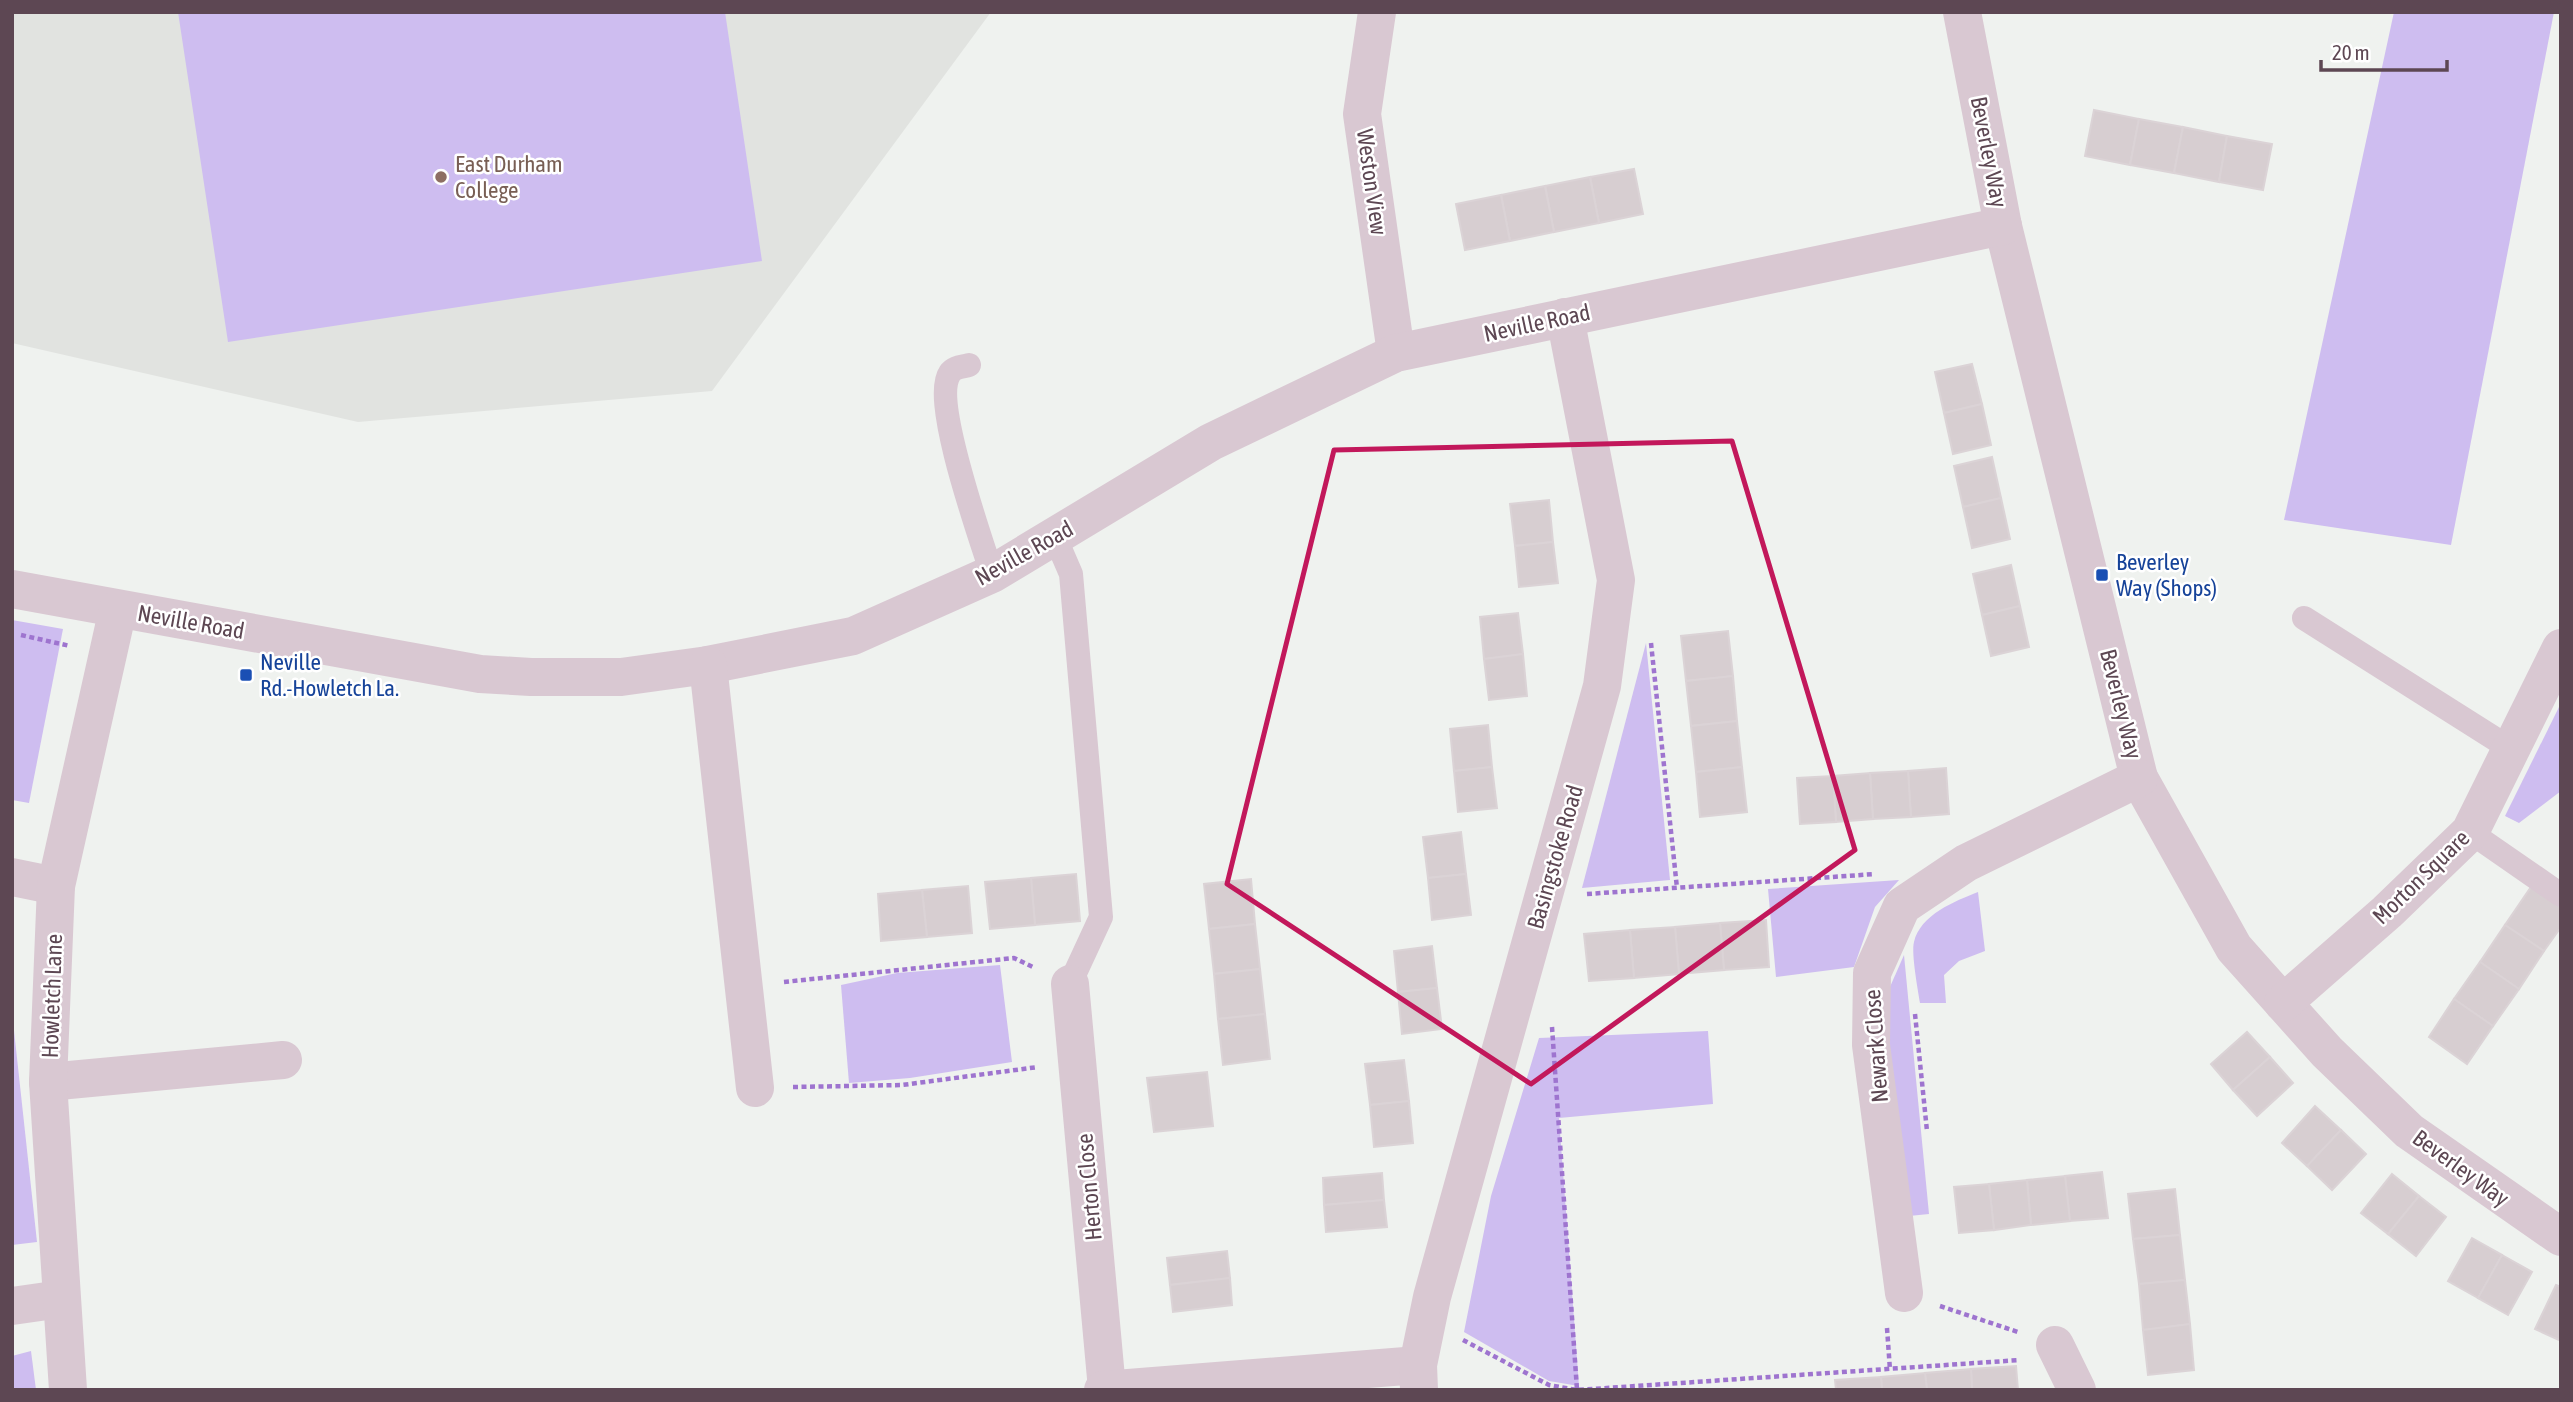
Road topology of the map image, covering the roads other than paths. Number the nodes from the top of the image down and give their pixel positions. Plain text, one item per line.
1 (1377, 12) edge
2 (1962, 12) edge
3 (2003, 226) junction
4 (1565, 317) junction
5 (1396, 353) junction
6 (969, 365) dead end
7 (1055, 537) junction
8 (992, 574) junction
9 (12, 589) edge
10 (118, 609) junction
11 (2304, 618) dead end
12 (2561, 648) edge
13 (708, 665) junction
14 (2511, 749) junction
15 (2139, 778) junction
16 (2470, 832) junction
17 (12, 877) edge
18 (56, 886) junction
19 (2561, 895) edge
20 (1070, 984) joint
21 (2283, 1003) junction
22 (283, 1060) dead end
23 (48, 1082) junction
24 (755, 1088) road end
25 (2561, 1237) edge
26 (1904, 1293) road end
27 (61, 1299) junction
28 (12, 1306) edge
29 (2055, 1345) road end
30 (1419, 1378) edge
31 (68, 1390) edge
32 (1105, 1390) edge
33 (2077, 1390) edge

1 - 5 street, Weston View
2 - 3 street, Beverley Way
3 - 4 street, Neville Road
3 - 15 street, Beverley Way
4 - 5 street, Neville Road
4 - 30 street, Basingstoke Road
5 - 7 street, Neville Road
6 - 8 lane
7 - 8 street, Neville Road
7 - 20 lane
8 - 13 street, Neville Road
9 - 10 street, Neville Road
10 - 13 street, Neville Road
10 - 18 street, Howletch Lane
11 - 14 lane
12 - 14 street, Morton Square
13 - 24 street
14 - 16 street, Morton Square
15 - 21 street, Beverley Way
15 - 26 street, Newark Close
16 - 19 lane
16 - 21 street, Morton Square
17 - 18 street
18 - 23 street, Howletch Lane
20 - 32 street, Herton Close
21 - 25 street, Beverley Way
22 - 23 street
23 - 27 street, Howletch Lane
27 - 28 street
27 - 31 street, Howletch Lane
29 - 33 street
30 - 32 street

